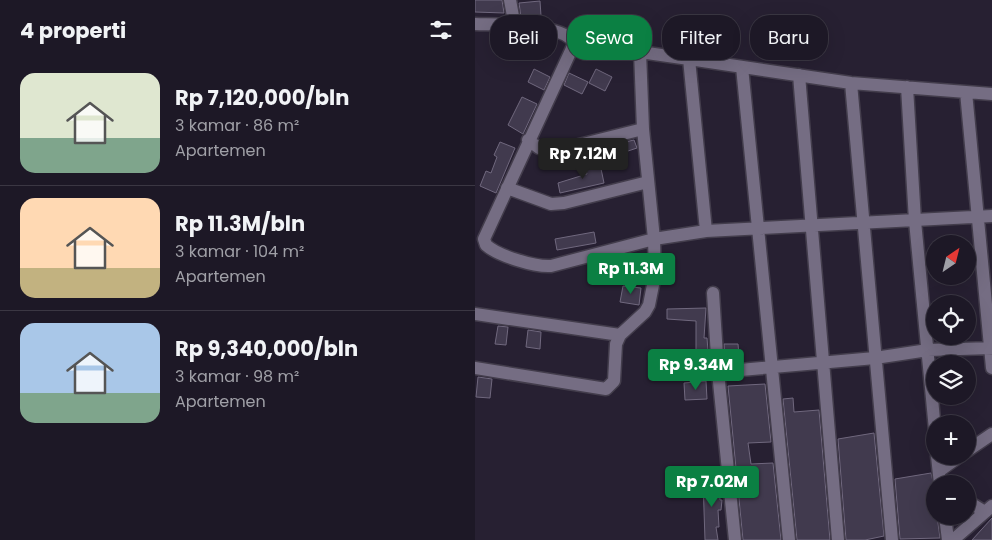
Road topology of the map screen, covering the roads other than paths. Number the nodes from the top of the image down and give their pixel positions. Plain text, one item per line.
1 (510, 0) edge
2 (513, 15) edge
3 (475, 24) edge
4 (490, 25) edge
5 (567, 60) edge
6 (640, 60) edge
7 (689, 60) edge
8 (696, 60) edge
9 (742, 67) junction
10 (799, 75) junction
11 (851, 82) junction
12 (907, 87) junction
13 (966, 92) junction
14 (992, 94) edge
15 (643, 129) junction
16 (528, 140) junction
17 (648, 182) junction
18 (507, 188) junction
19 (977, 216) junction
20 (992, 216) edge
21 (915, 221) junction
22 (863, 222) junction
23 (813, 225) junction
24 (758, 230) junction
25 (706, 231) junction
26 (654, 239) junction
27 (713, 293) dead end
28 (475, 314) edge
29 (620, 335) junction
30 (990, 348) edge
31 (928, 350) junction
32 (875, 358) junction
33 (822, 362) junction
34 (771, 367) junction
35 (475, 368) edge
36 (992, 368) edge
37 (718, 372) junction
38 (934, 415) edge
39 (992, 434) edge
40 (976, 445) edge
41 (953, 465) edge
42 (945, 475) edge
43 (976, 504) edge
44 (988, 509) edge
45 (946, 525) edge
46 (735, 540) edge
47 (789, 540) edge
48 (838, 540) edge
49 (892, 540) edge
50 (948, 540) edge
51 (953, 540) edge

1 - 2 street
3 - 4 street
5 - 16 street
6 - 15 street
7 - 25 street
8 - 9 street
9 - 10 street
9 - 24 street
10 - 11 street
10 - 23 street
11 - 12 street
11 - 22 street
12 - 13 street
12 - 21 street
13 - 14 street
13 - 19 street
15 - 16 street
15 - 17 street
16 - 18 street
17 - 18 street
17 - 26 street
18 - 26 street
19 - 20 street
19 - 21 street
19 - 30 street
21 - 22 street
21 - 31 street
22 - 23 street
22 - 32 street
23 - 24 street
23 - 33 street
24 - 25 street
24 - 34 street
25 - 26 street
26 - 29 street
27 - 37 street
28 - 29 street
29 - 35 street
30 - 31 street
30 - 36 street
31 - 32 street
31 - 38 street
32 - 33 street
32 - 49 street
33 - 34 street
33 - 48 street
34 - 37 street
34 - 47 street
37 - 46 street
39 - 40 street
41 - 42 street
43 - 44 street
44 - 51 street
45 - 50 street

